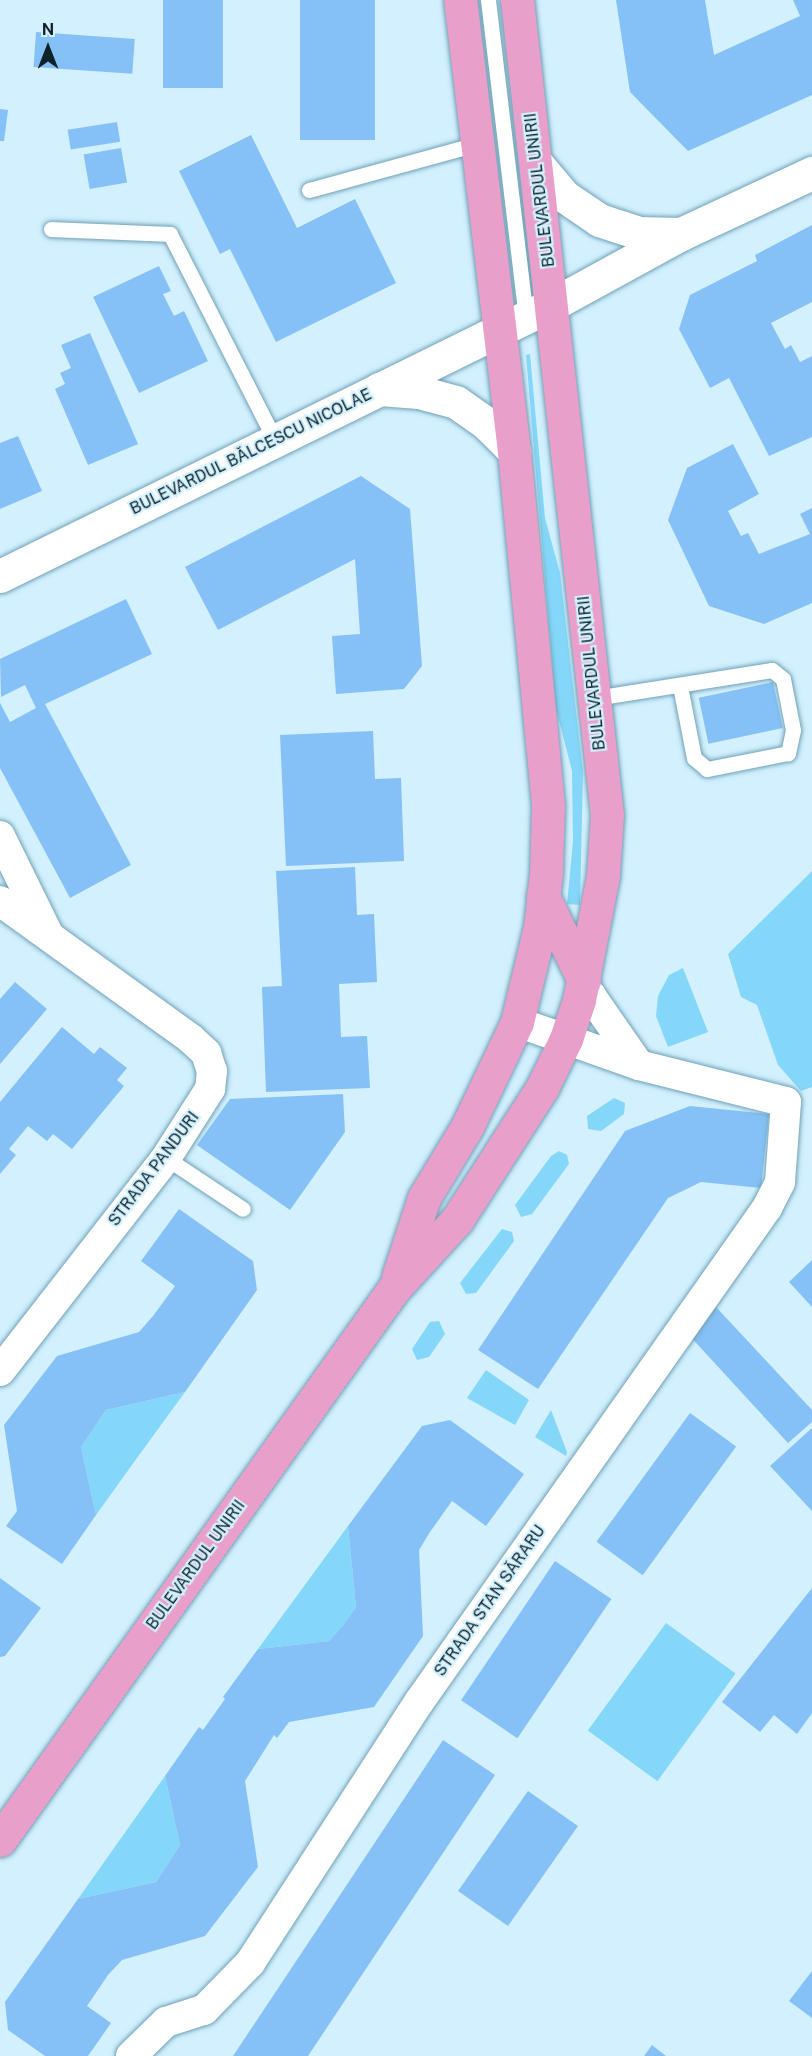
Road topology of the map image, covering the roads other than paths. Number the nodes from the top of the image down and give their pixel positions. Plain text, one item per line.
1 (460, 0) edge
2 (488, 0) edge
3 (517, 0) edge
4 (477, 144) junction
5 (537, 164) junction
6 (812, 173) edge
7 (309, 190) dead end
8 (51, 229) dead end
9 (681, 234) junction
10 (527, 316) junction
11 (379, 389) junction
12 (275, 440) junction
13 (514, 451) junction
14 (0, 576) edge
15 (680, 686) junction
16 (595, 698) junction
17 (0, 836) edge
18 (543, 897) junction
19 (0, 901) edge
20 (52, 941) junction
21 (584, 990) junction
22 (517, 1022) junction
23 (566, 1039) junction
24 (639, 1065) junction
25 (166, 1158) junction
26 (243, 1209) dead end
27 (393, 1290) junction
28 (0, 1371) edge
29 (0, 1840) edge
30 (131, 2056) edge

1 - 4 main road, BULEVARDUL UNIRII
2 - 10 lane, BULEVARDUL UNIRII
3 - 5 main road, BULEVARDUL UNIRII
4 - 7 lane
4 - 10 main road, BULEVARDUL UNIRII
5 - 9 street
5 - 10 main road, BULEVARDUL UNIRII
6 - 9 street, BULEVARDUL BĂLCESCU NICOLAE
8 - 12 lane
9 - 10 street, BULEVARDUL BĂLCESCU NICOLAE
10 - 11 street, BULEVARDUL BĂLCESCU NICOLAE
10 - 13 main road, BULEVARDUL UNIRII
10 - 16 main road, BULEVARDUL UNIRII
11 - 12 street, BULEVARDUL BĂLCESCU NICOLAE
11 - 13 street
12 - 14 street, BULEVARDUL BĂLCESCU NICOLAE
13 - 18 main road, BULEVARDUL UNIRII
15 - 15 lane
15 - 16 lane
16 - 21 main road, BULEVARDUL UNIRII
17 - 20 street, STRADA PANDURI
18 - 21 main road
18 - 22 main road, BULEVARDUL UNIRII
19 - 20 street, STRADA PANDURI
20 - 25 street, STRADA PANDURI
21 - 23 main road, BULEVARDUL UNIRII
21 - 24 street
22 - 23 street
22 - 27 main road, BULEVARDUL UNIRII
23 - 24 street
23 - 27 main road, BULEVARDUL UNIRII
24 - 30 street, STRADA STAN SĂRARU
25 - 26 lane
25 - 28 street, STRADA PANDURI
27 - 29 main road, BULEVARDUL UNIRII

